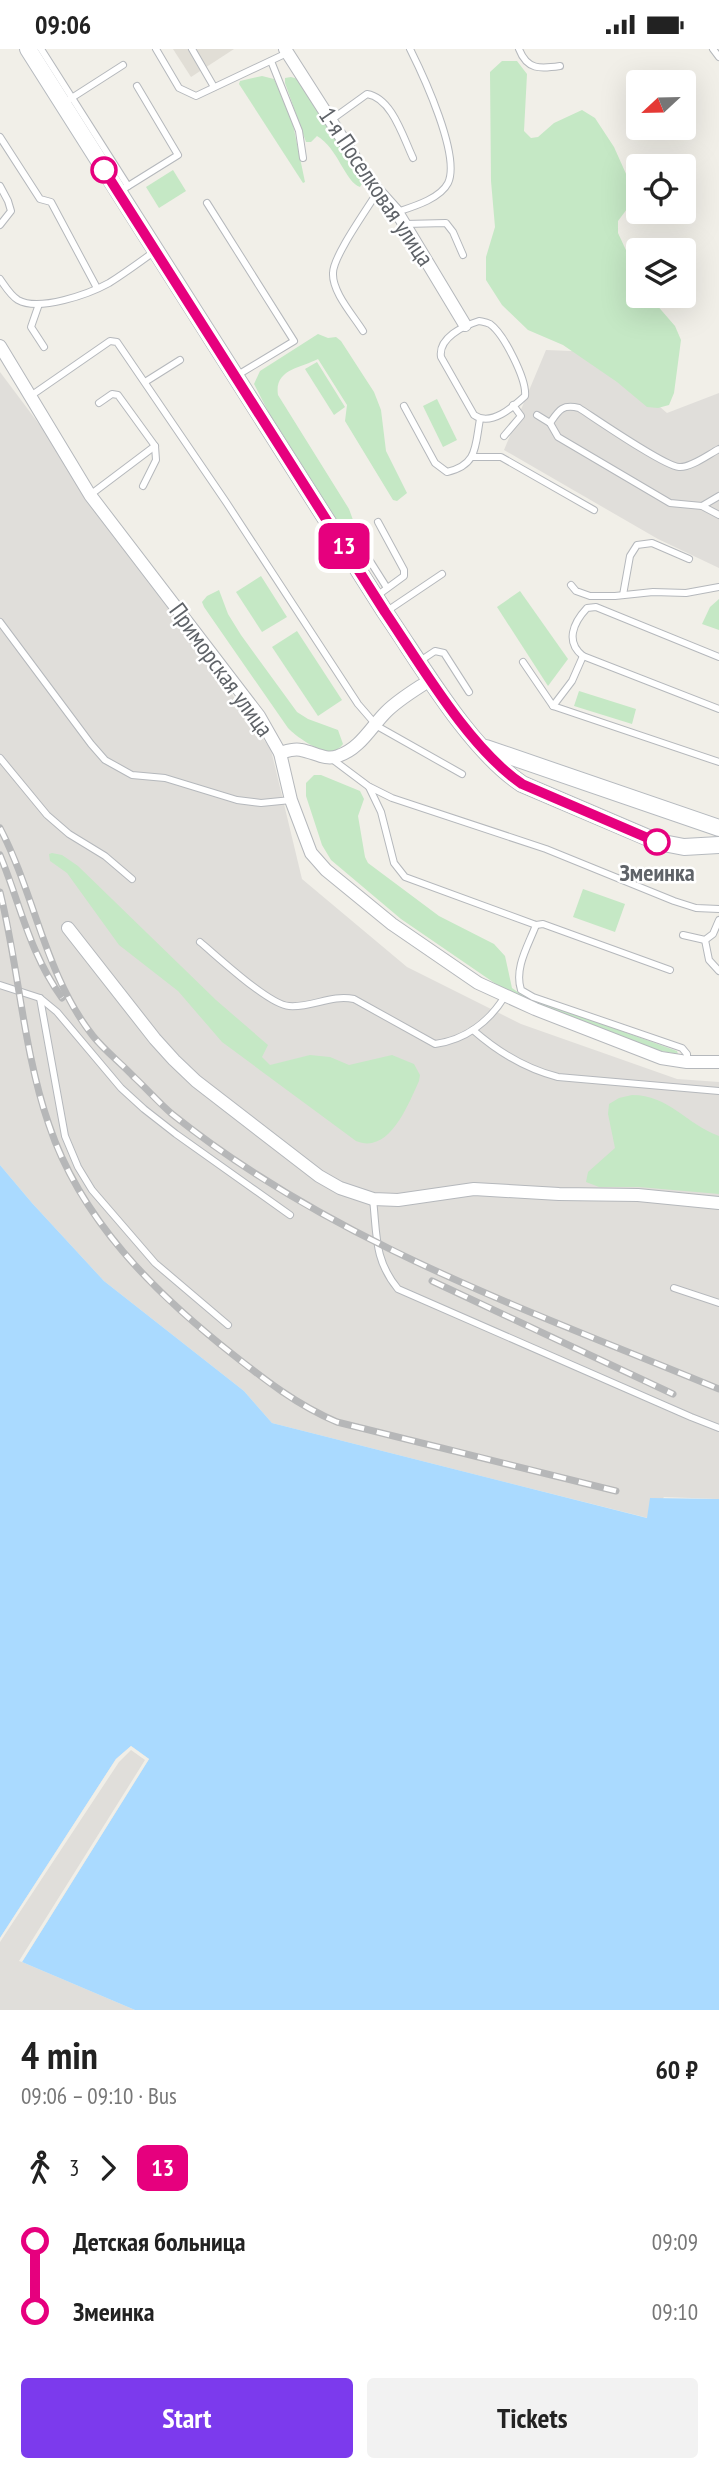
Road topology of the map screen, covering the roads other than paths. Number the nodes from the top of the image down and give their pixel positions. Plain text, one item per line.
1 (27, 49) edge
2 (41, 49) edge
3 (156, 49) edge
4 (192, 49) edge
5 (410, 49) edge
6 (519, 49) edge
7 (713, 49) edge
8 (288, 50) edge
9 (719, 57) edge
10 (271, 61) junction
11 (124, 65) dead end
12 (560, 66) dead end
13 (137, 86) dead end
14 (214, 87) junction
15 (67, 101) junction
16 (331, 120) junction
17 (0, 137) edge
18 (413, 157) dead end
19 (303, 158) dead end
20 (0, 186) edge
21 (123, 190) junction
22 (378, 191) junction
23 (207, 203) dead end
24 (397, 212) junction
25 (404, 224) junction
26 (0, 225) edge
27 (155, 251) junction
28 (463, 255) dead end
29 (0, 279) edge
30 (97, 288) junction
31 (39, 304) junction
32 (465, 325) junction
33 (363, 331) dead end
34 (0, 346) edge
35 (44, 347) dead end
36 (180, 360) dead end
37 (234, 377) junction
38 (145, 382) junction
39 (32, 395) junction
40 (99, 403) dead end
41 (513, 405) junction
42 (404, 406) dead end
43 (537, 415) dead end
44 (480, 419) junction
45 (550, 423) junction
46 (504, 436) dead end
47 (155, 446) junction
48 (719, 449) edge
49 (473, 457) junction
50 (143, 485) dead end
51 (90, 495) junction
52 (719, 496) edge
53 (702, 506) junction
54 (594, 510) dead end
55 (719, 515) edge
56 (378, 522) dead end
57 (353, 534) dead end
58 (689, 559) dead end
59 (442, 574) dead end
60 (571, 585) dead end
61 (719, 587) edge
62 (382, 592) junction
63 (623, 595) junction
64 (385, 612) junction
65 (0, 622) edge
66 (583, 656) junction
67 (719, 657) edge
68 (419, 662) junction
69 (523, 662) dead end
70 (430, 680) junction
71 (469, 692) dead end
72 (553, 706) junction
73 (719, 709) edge
74 (375, 725) junction
75 (480, 745) junction
76 (280, 753) junction
77 (0, 758) edge
78 (331, 758) junction
79 (719, 762) edge
80 (462, 774) dead end
81 (368, 786) junction
82 (291, 800) junction
83 (719, 828) edge
84 (719, 845) edge
85 (132, 879) dead end
86 (719, 909) edge
87 (719, 920) edge
88 (536, 925) junction
89 (68, 928) dead end
90 (683, 935) dead end
91 (705, 940) junction
92 (200, 942) dead end
93 (670, 970) dead end
94 (719, 971) edge
95 (0, 985) edge
96 (505, 996) junction
97 (40, 998) junction
98 (473, 1030) junction
99 (687, 1062) junction
100 (719, 1062) edge
101 (719, 1091) edge
102 (373, 1199) junction
103 (719, 1203) edge
104 (290, 1215) dead end
105 (674, 1288) dead end
106 (719, 1303) edge
107 (228, 1325) dead end
108 (719, 1428) edge

1 - 15 main road
2 - 15 lane
3 - 14 lane
4 - 14 lane
5 - 24 lane
6 - 12 lane
7 - 9 lane
8 - 10 lane
8 - 16 street, 1-я Поселковая улица
10 - 14 lane
10 - 19 lane
11 - 15 lane
13 - 21 lane
15 - 21 main road
16 - 18 lane
16 - 22 street, 1-я Поселковая улица
17 - 30 lane
20 - 26 lane
21 - 27 main road
22 - 24 street, 1-я Поселковая улица
22 - 33 lane
23 - 37 lane
24 - 25 street, 1-я Поселковая улица
25 - 28 lane
25 - 32 street, 1-я Поселковая улица
27 - 30 lane
27 - 37 main road
29 - 31 lane
30 - 31 lane
31 - 35 lane
32 - 41 lane
32 - 44 lane
34 - 39 street, Приморская улица
36 - 38 lane
37 - 62 main road
38 - 39 lane
38 - 74 lane
39 - 51 street, Приморская улица
40 - 47 lane
41 - 44 lane
41 - 46 lane
42 - 49 lane
43 - 45 lane
44 - 49 lane
45 - 48 lane
45 - 53 lane
47 - 50 lane
47 - 51 lane
49 - 54 lane
51 - 76 street, Приморская улица
52 - 53 lane
53 - 55 lane
56 - 62 lane
57 - 62 lane
58 - 63 lane
59 - 64 lane
60 - 63 lane
61 - 63 lane
62 - 64 main road
64 - 68 main road
65 - 82 lane
66 - 67 lane
66 - 72 lane
66 - 73 lane
68 - 70 main road
68 - 71 lane
69 - 72 lane
70 - 74 street
70 - 75 main road
72 - 79 lane
74 - 78 street
74 - 80 lane
75 - 83 main road
75 - 84 main road
76 - 78 street
76 - 82 street, Приморская улица
77 - 85 lane
78 - 81 lane
81 - 86 lane
81 - 88 lane
82 - 96 street, Приморская улица
87 - 91 lane
88 - 93 lane
88 - 99 lane
89 - 102 street
90 - 91 lane
91 - 94 lane
92 - 98 lane
95 - 97 lane
96 - 98 lane
96 - 99 street, Приморская улица
97 - 104 lane
97 - 107 lane
98 - 101 lane
99 - 100 street, Приморская улица
102 - 103 street
102 - 108 lane
105 - 106 lane

